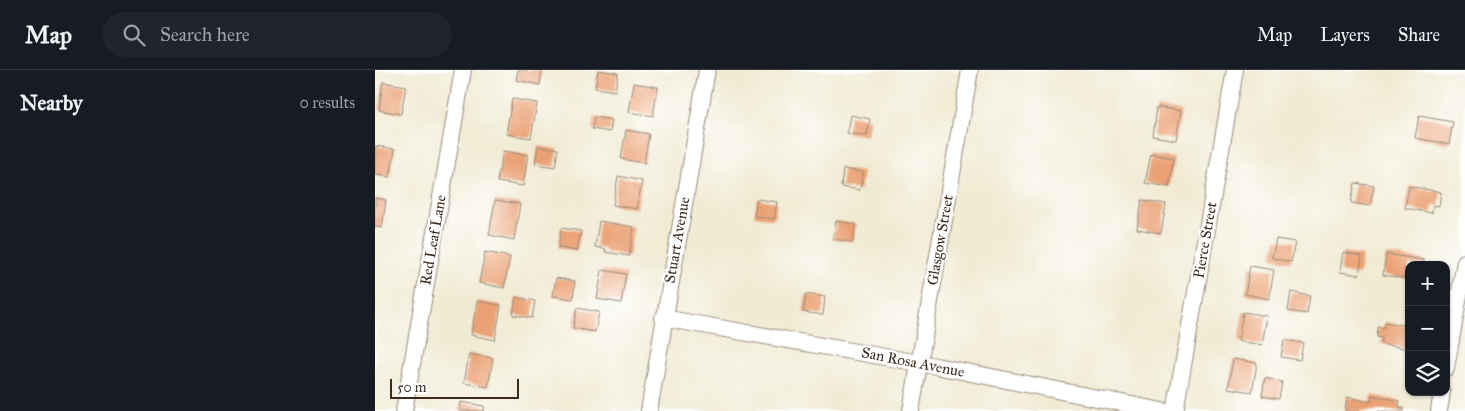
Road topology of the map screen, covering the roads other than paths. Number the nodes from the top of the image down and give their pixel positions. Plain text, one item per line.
1 (463, 70) edge
2 (707, 70) edge
3 (970, 70) edge
4 (1235, 70) edge
5 (1465, 262) edge
6 (663, 318) junction
7 (1449, 351) edge
8 (919, 363) junction
9 (1441, 396) edge
10 (404, 411) edge
11 (649, 411) edge
12 (911, 411) edge
13 (1162, 411) edge
14 (1175, 411) edge
15 (1439, 411) edge

1 - 10 street, Red Leaf Lane
2 - 6 street, Stuart Avenue
3 - 8 street, Glasgow Street
4 - 14 street, Pierce Street
5 - 7 street
6 - 8 street, San Rosa Avenue
6 - 11 street, Stuart Avenue
8 - 12 street, Glasgow Street
8 - 13 street, San Rosa Avenue
9 - 15 street

